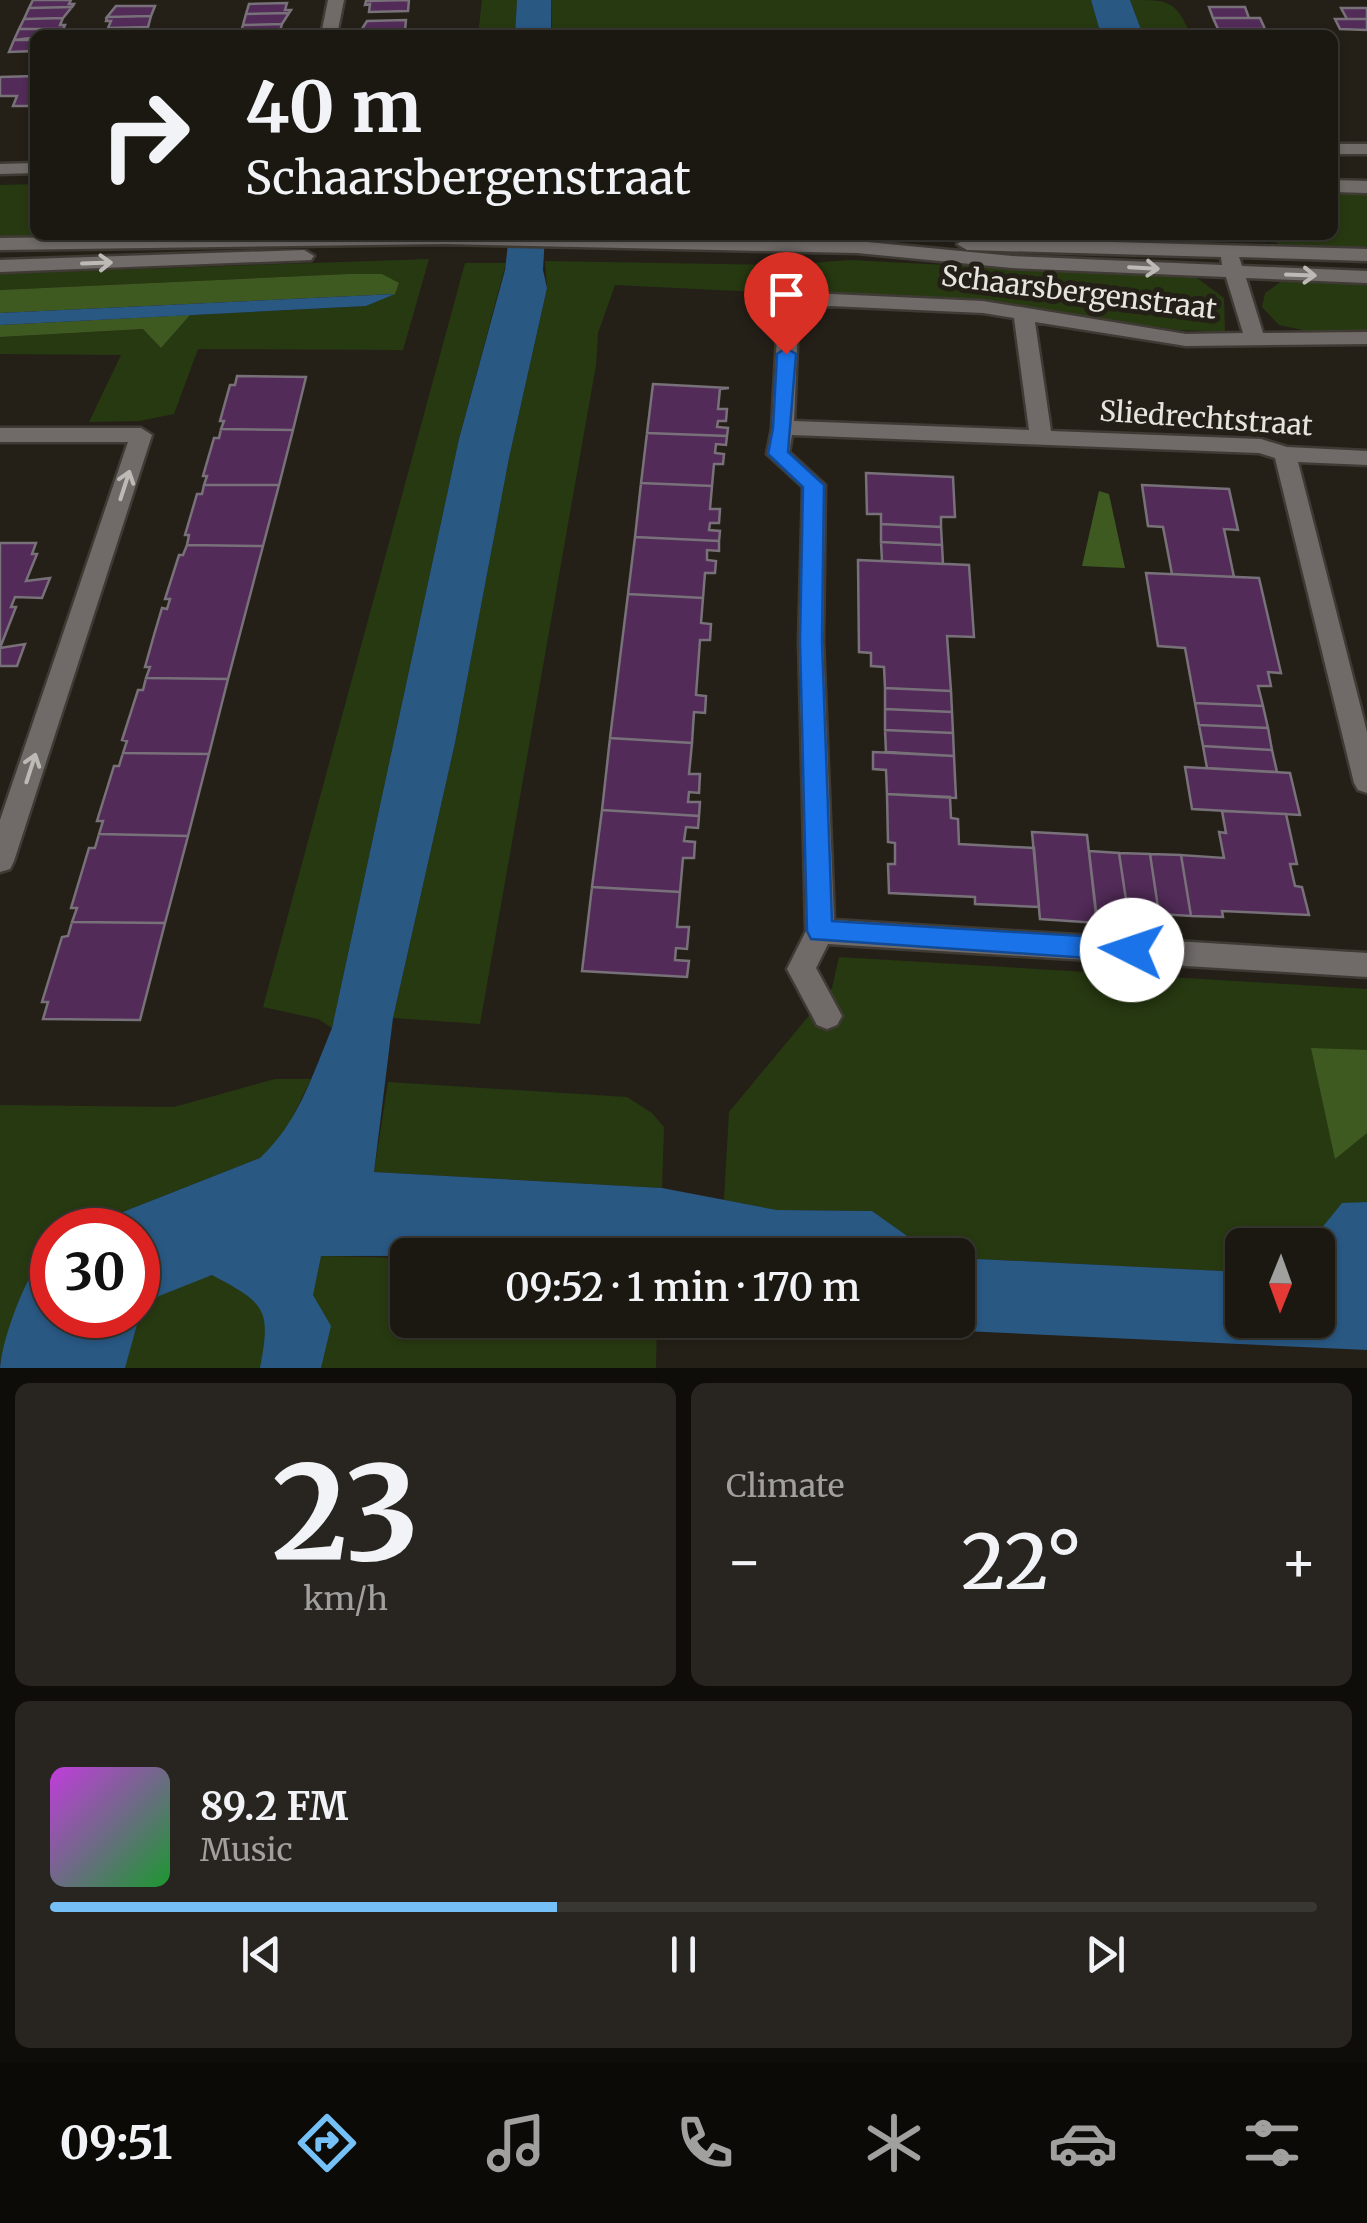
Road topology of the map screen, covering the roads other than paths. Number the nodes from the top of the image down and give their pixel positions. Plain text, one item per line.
1 (336, 0) edge
2 (329, 30) edge
3 (1338, 149) edge
4 (1367, 150) edge
5 (30, 168) edge
6 (0, 169) edge
7 (1338, 186) edge
8 (1367, 187) edge
9 (1225, 242) edge
10 (0, 244) edge
11 (208, 245) edge
12 (856, 247) junction
13 (1367, 255) edge
14 (0, 266) edge
15 (1234, 273) junction
16 (1367, 276) edge
17 (1024, 315) junction
18 (1367, 338) edge
19 (1255, 339) junction
20 (783, 428) junction
21 (0, 434) edge
22 (1041, 437) junction
23 (1286, 454) junction
24 (1367, 458) edge
25 (1367, 783) edge
26 (0, 861) edge
27 (820, 931) junction
28 (1367, 965) edge
29 (827, 1016) dead end

1 - 2 street
3 - 4 street
5 - 6 street
7 - 8 street
9 - 12 street
9 - 13 street
9 - 15 street
10 - 11 street
11 - 12 street
14 -> 11 street
12 -> 15 street
15 -> 16 street
15 - 19 street
17 - 19 street, Schaarsbergenstraat
17 - 20 street, Schaarsbergenstraat
17 - 22 street
18 - 19 street, Schaarsbergenstraat
20 - 22 street, Sliedrechtstraat
20 - 27 street, Schaarsbergenstraat
26 -> 21 street
22 - 23 street, Sliedrechtstraat
23 - 24 street, Sliedrechtstraat
23 - 25 street
27 - 28 street
27 - 29 street, Schaarsbergenstraat

